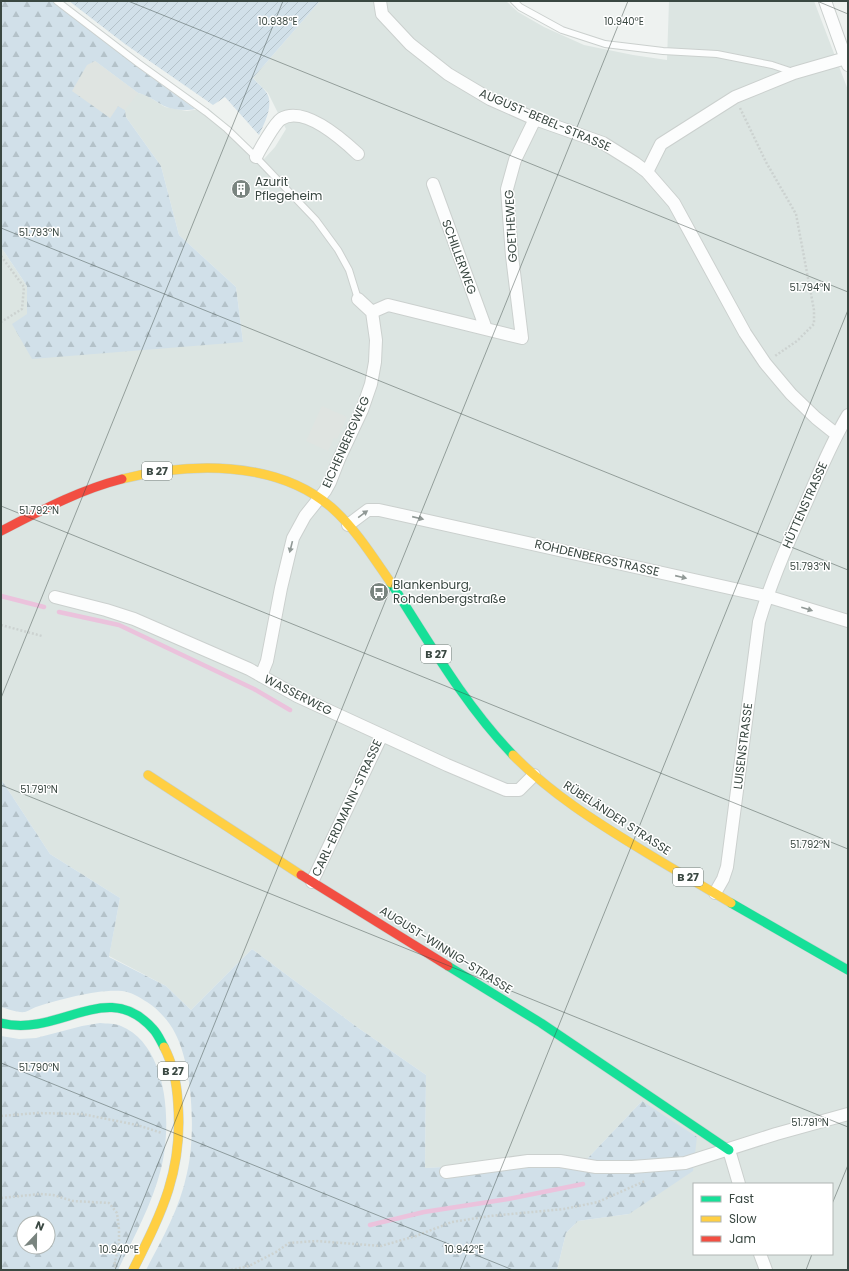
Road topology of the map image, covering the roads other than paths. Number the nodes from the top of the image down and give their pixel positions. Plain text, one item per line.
1 (57, 1) edge
2 (380, 1) edge
3 (514, 1) edge
4 (825, 1) edge
5 (847, 61) edge
6 (794, 73) junction
7 (535, 119) junction
8 (358, 154) dead end
9 (256, 157) junction
10 (647, 172) junction
11 (433, 184) dead end
12 (358, 299) joint
13 (372, 312) junction
14 (486, 329) junction
15 (848, 415) edge
16 (836, 434) junction
17 (319, 498) junction
18 (348, 525) junction
19 (1, 531) edge
20 (766, 596) junction
21 (55, 597) dead end
22 (848, 621) edge
23 (261, 676) junction
24 (382, 735) junction
25 (148, 775) dead end
26 (534, 775) junction
27 (312, 882) junction
28 (715, 894) junction
29 (848, 970) edge
30 (1, 1022) edge
31 (848, 1114) edge
32 (729, 1150) junction
33 (446, 1172) dead end
34 (739, 1183) edge
35 (760, 1255) edge
36 (133, 1270) edge
37 (766, 1270) edge

1 - 9 lane
2 - 7 street, AUGUST-BEBEL-STRASSE
3 - 6 lane
4 - 5 street
5 - 6 street
6 - 10 street
7 - 10 street, AUGUST-BEBEL-STRASSE
7 - 14 street, GOETHEWEG
8 - 9 street
9 - 12 lane
10 - 16 street, AUGUST-BEBEL-STRASSE
11 - 14 street, SCHILLERWEG
12 - 13 street
13 - 14 street
13 - 17 street, EICHENBERGWEG
15 - 16 street, HÜTTENSTRASSE
16 - 20 street, HÜTTENSTRASSE
17 - 18 main road, RÜBELÄNDER STRASSE / B 27
17 - 19 main road, RÜBELÄNDER STRASSE / B 27
17 -> 23 street, EICHENBERGWEG
18 -> 20 street, ROHDENBERGSTRASSE
18 - 26 main road, RÜBELÄNDER STRASSE / B 27
20 -> 22 street, ROHDENBERGSTRASSE
20 - 28 street, LUISENSTRASSE
21 - 23 street, WASSERWEG
23 - 24 street, WASSERWEG
24 - 26 street, WASSERWEG
24 - 27 street, CARL-ERDMANN-STRASSE
25 - 27 main road, AUGUST-WINNIG-STRASSE
26 - 28 main road, RÜBELÄNDER STRASSE / B 27
27 - 32 main road, AUGUST-WINNIG-STRASSE
28 - 29 main road, RÜBELÄNDER STRASSE / B 27
30 - 36 main road, B 27
31 - 32 street
32 - 33 street
32 - 34 street
35 - 37 street

